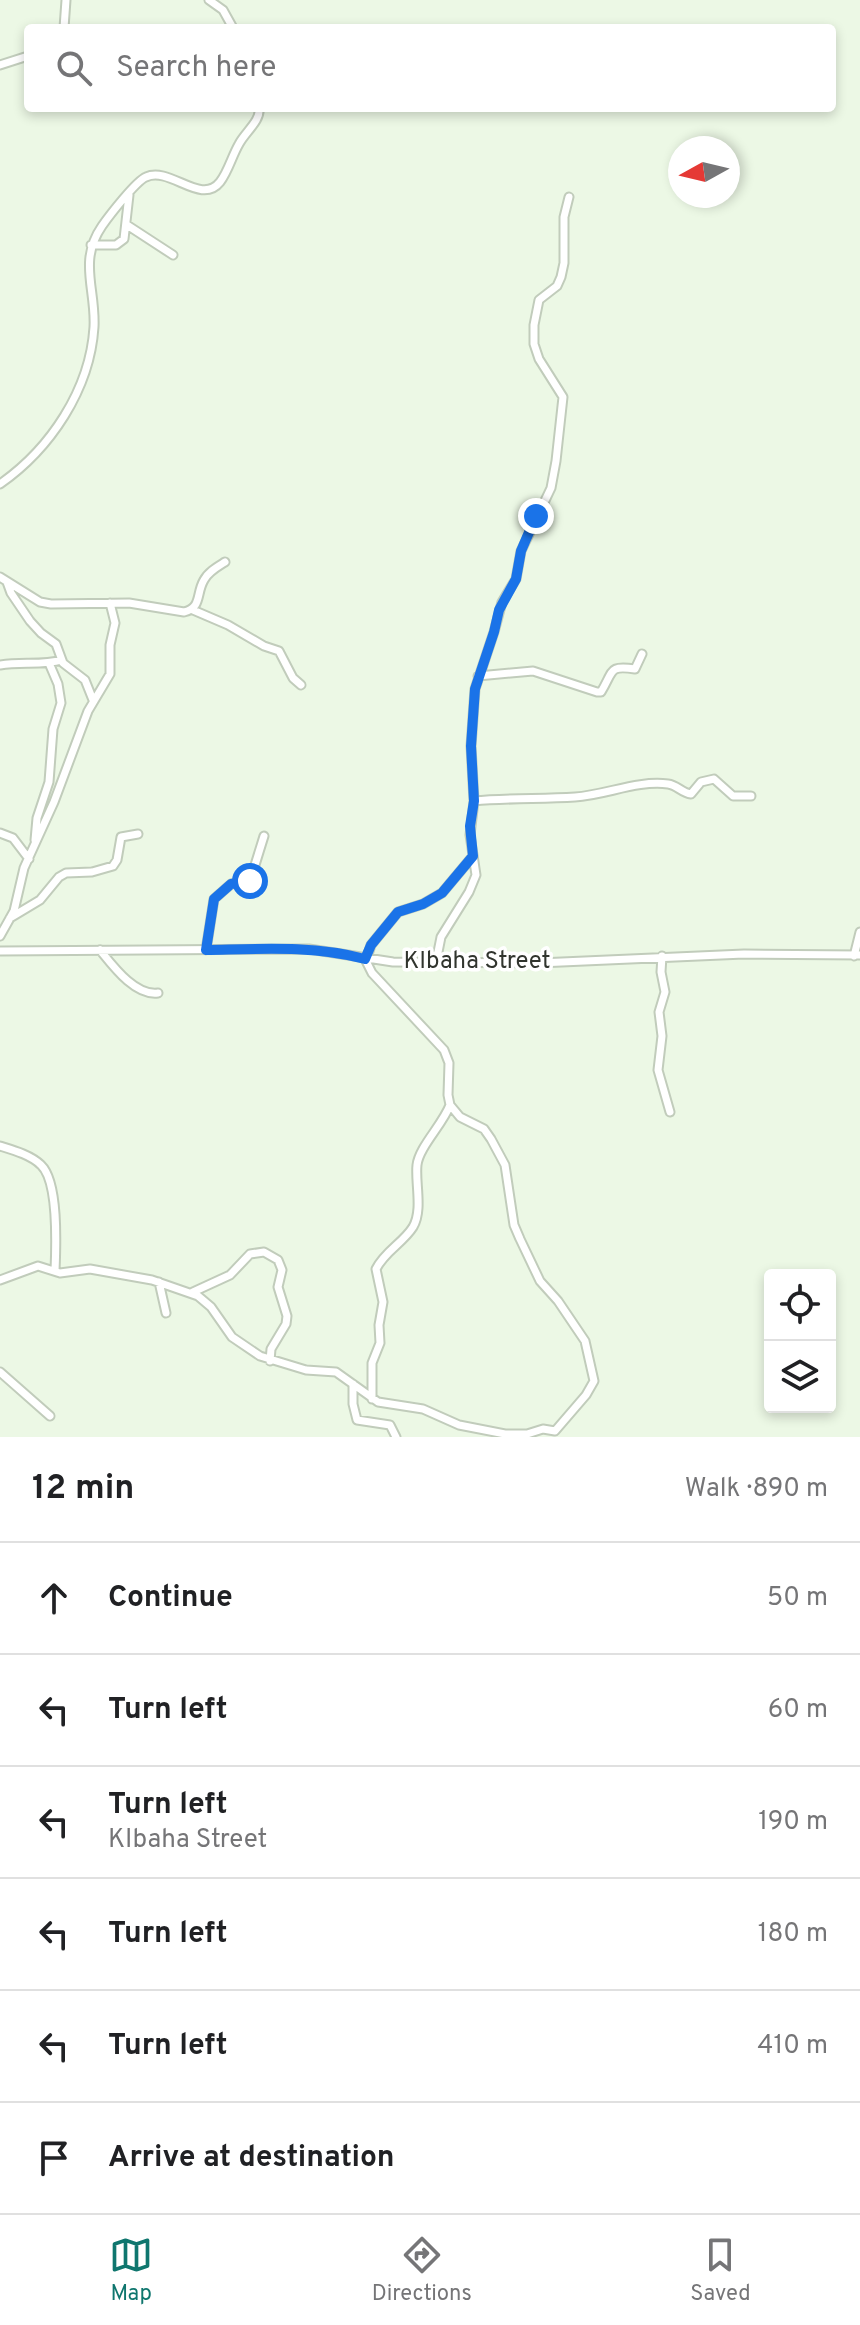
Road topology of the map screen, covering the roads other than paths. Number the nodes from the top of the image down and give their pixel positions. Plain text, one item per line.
1 (66, 0) edge
2 (209, 0) edge
3 (64, 24) edge
4 (231, 24) edge
5 (24, 57) edge
6 (0, 65) edge
7 (259, 112) edge
8 (129, 195) junction
9 (569, 197) dead end
10 (127, 225) junction
11 (91, 245) junction
12 (173, 255) dead end
13 (0, 484) edge
14 (225, 562) dead end
15 (0, 577) edge
16 (7, 582) junction
17 (110, 603) junction
18 (193, 610) junction
19 (642, 654) dead end
20 (62, 660) junction
21 (49, 663) junction
22 (0, 665) edge
23 (478, 676) junction
24 (301, 685) dead end
25 (93, 700) junction
26 (751, 796) dead end
27 (474, 801) junction
28 (0, 833) edge
29 (138, 834) dead end
30 (264, 836) dead end
31 (35, 842) junction
32 (473, 856) junction
33 (29, 859) junction
34 (10, 918) junction
35 (860, 932) edge
36 (0, 936) edge
37 (100, 950) junction
38 (206, 950) junction
39 (0, 951) edge
40 (857, 955) edge
41 (662, 956) junction
42 (365, 959) junction
43 (436, 962) junction
44 (158, 993) dead end
45 (450, 1105) junction
46 (670, 1112) dead end
47 (0, 1146) edge
48 (55, 1271) junction
49 (0, 1280) edge
50 (159, 1282) junction
51 (193, 1292) junction
52 (166, 1313) dead end
53 (270, 1361) junction
54 (0, 1372) edge
55 (353, 1384) junction
56 (372, 1399) junction
57 (50, 1416) dead end
58 (396, 1437) edge

1 - 3 street
2 - 4 street
5 - 6 street
7 - 8 street
8 - 10 street
8 - 11 street
9 - 23 street
10 - 11 street
10 - 12 street
11 - 13 street
14 - 18 street
15 - 16 street
16 - 17 street
16 - 20 street
17 - 18 street
17 - 25 street
18 - 24 street
19 - 23 street
20 - 21 street
20 - 25 street
21 - 22 street
21 - 31 street
23 - 27 street
25 - 31 street
26 - 27 street
27 - 32 street
28 - 33 street
29 - 34 street
30 - 38 street
31 - 33 street
32 - 42 street
32 - 43 street
33 - 34 street
34 - 36 street
35 - 40 street
37 - 38 street, KIbaha Street
37 - 39 street, KIbaha Street
37 - 44 street
38 - 42 street, KIbaha Street
40 - 41 street, KIbaha Street
41 - 43 street, KIbaha Street
41 - 46 street
42 - 43 street, KIbaha Street
42 - 45 street
45 - 56 street
45 - 56 street
47 - 48 street
48 - 49 street
48 - 50 street
50 - 51 street
50 - 52 street
51 - 53 street
51 - 53 street
53 - 55 street
54 - 57 street
55 - 56 street
55 - 58 street

